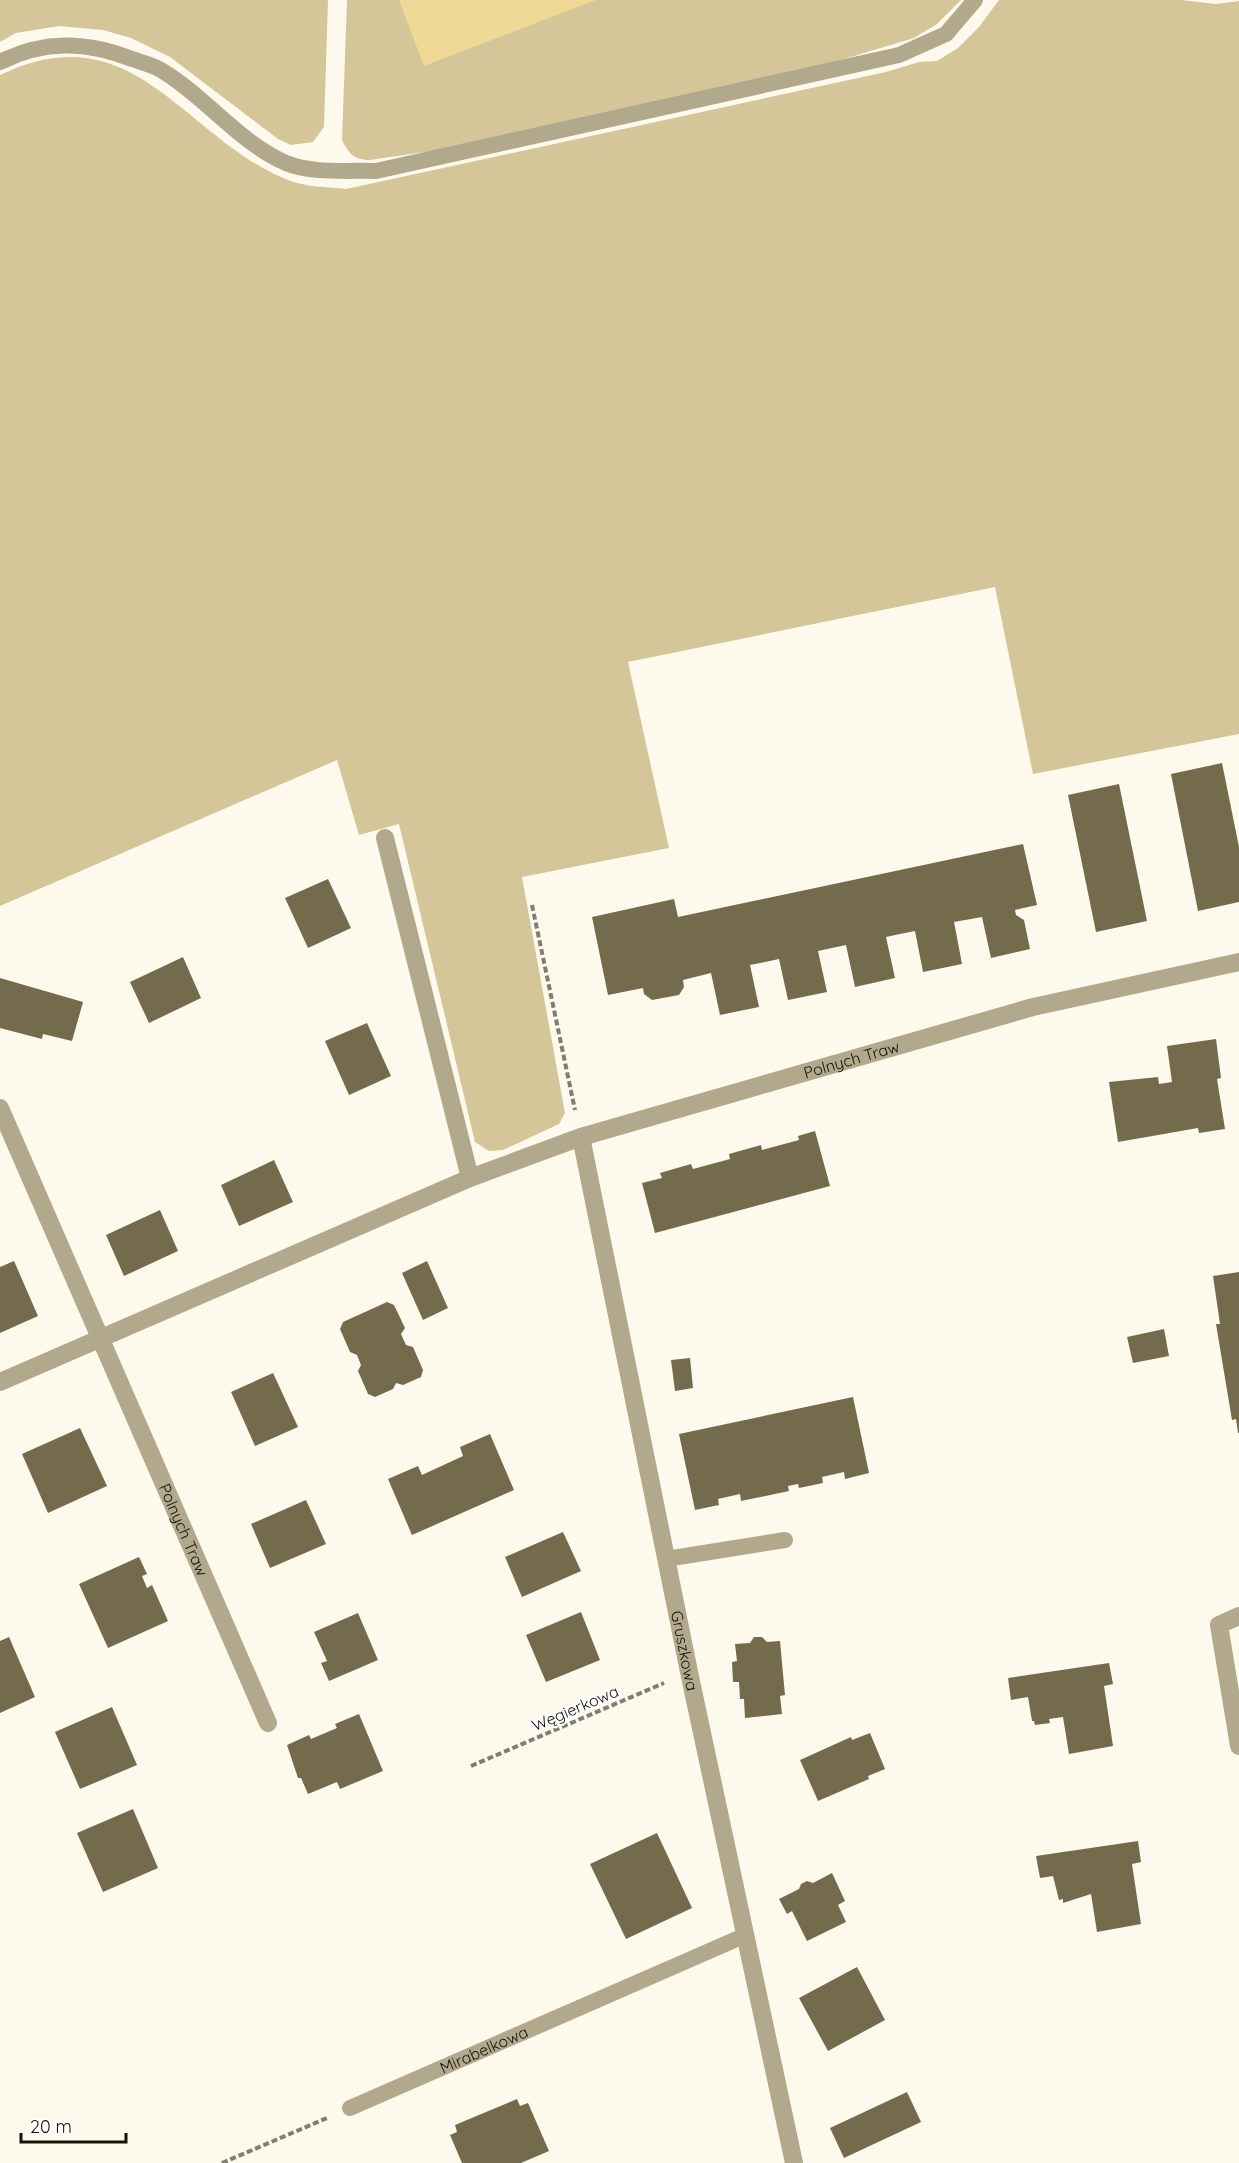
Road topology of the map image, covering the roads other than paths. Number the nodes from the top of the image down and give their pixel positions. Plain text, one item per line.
1 (975, 0) edge
2 (0, 62) edge
3 (385, 838) dead end
4 (1239, 962) edge
5 (0, 1108) edge
6 (581, 1137) junction
7 (470, 1178) junction
8 (99, 1338) junction
9 (0, 1382) edge
10 (785, 1540) dead end
11 (666, 1559) junction
12 (1239, 1616) edge
13 (268, 1723) dead end
14 (1239, 1746) edge
15 (746, 1935) junction
16 (350, 2108) road end
17 (794, 2163) edge

1 - 2 lane
3 - 7 street
4 - 6 street, Polnych Traw
5 - 8 street, Polnych Traw
6 - 7 street, Polnych Traw
6 - 11 street, Gruszkowa
7 - 8 street, Polnych Traw
8 - 9 street, Polnych Traw
8 - 13 street, Polnych Traw
10 - 11 lane
11 - 15 street, Gruszkowa
12 - 14 street
15 - 16 lane, Mirabelkowa
15 - 17 street, Gruszkowa

